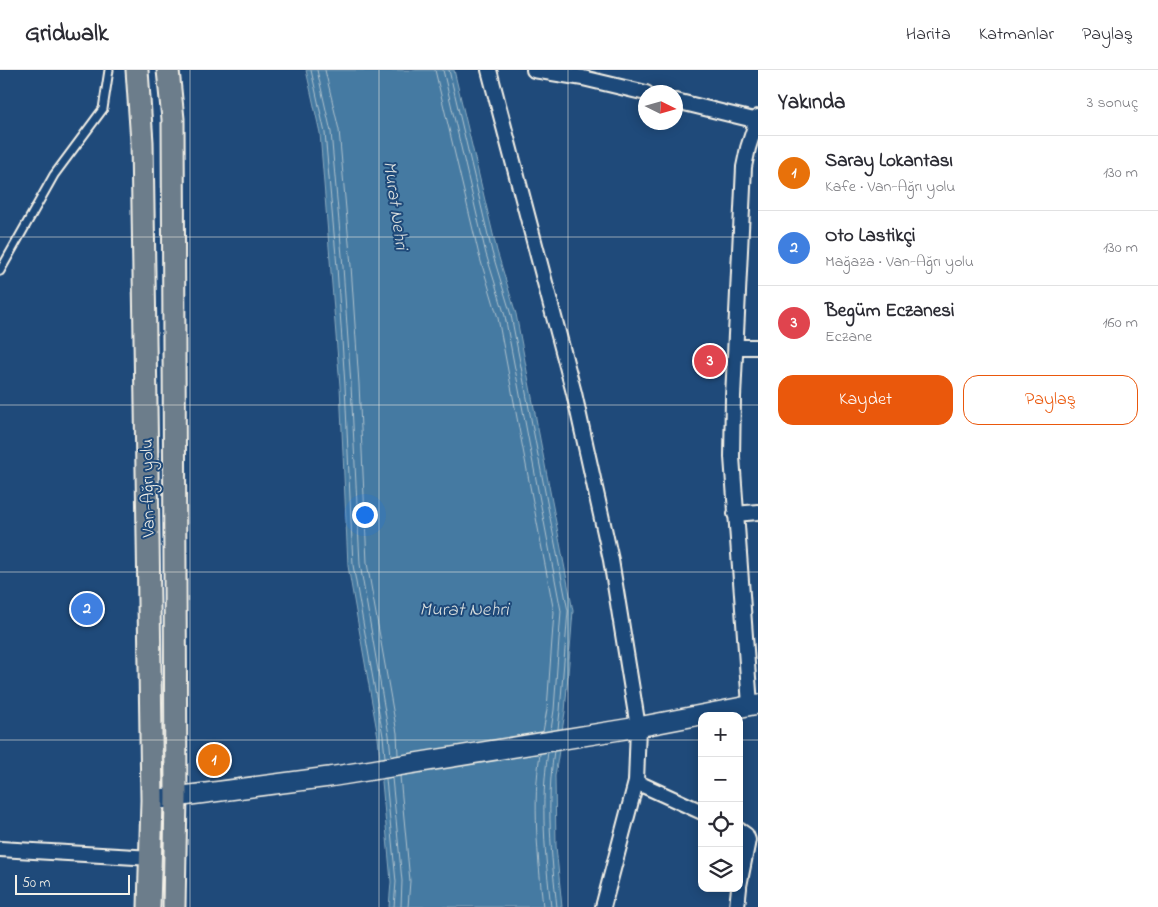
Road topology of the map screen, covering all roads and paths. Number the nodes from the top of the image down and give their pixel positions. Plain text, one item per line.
1 (109, 70) edge
2 (137, 70) edge
3 (168, 70) edge
4 (489, 70) edge
5 (534, 70) edge
6 (638, 91) edge
7 (683, 103) edge
8 (758, 120) edge
9 (0, 271) edge
10 (736, 347) junction
11 (758, 347) edge
12 (758, 512) edge
13 (735, 514) junction
14 (754, 705) edge
15 (638, 727) junction
16 (636, 782) junction
17 (176, 797) junction
18 (152, 800) junction
19 (698, 810) edge
20 (743, 833) edge
21 (0, 849) edge
22 (152, 858) junction
23 (743, 869) edge
24 (738, 892) edge
25 (150, 907) edge
26 (174, 907) edge
27 (603, 907) edge
28 (737, 907) edge

1 - 9 lane
2 - 18 main road, Van-Ağrı yolu
3 - 17 main road
4 - 15 street
5 - 6 street
7 - 8 street
8 - 10 street
10 - 11 street
10 - 13 street
12 - 13 street
13 - 14 street
14 - 15 main road
15 - 16 street
15 - 17 main road
16 - 19 street
16 - 27 street
17 - 18 main road
17 - 26 main road
18 - 22 main road, Van-Ağrı yolu
20 - 23 street
21 - 22 street
22 - 25 main road, Van-Ağrı yolu
24 - 28 street

